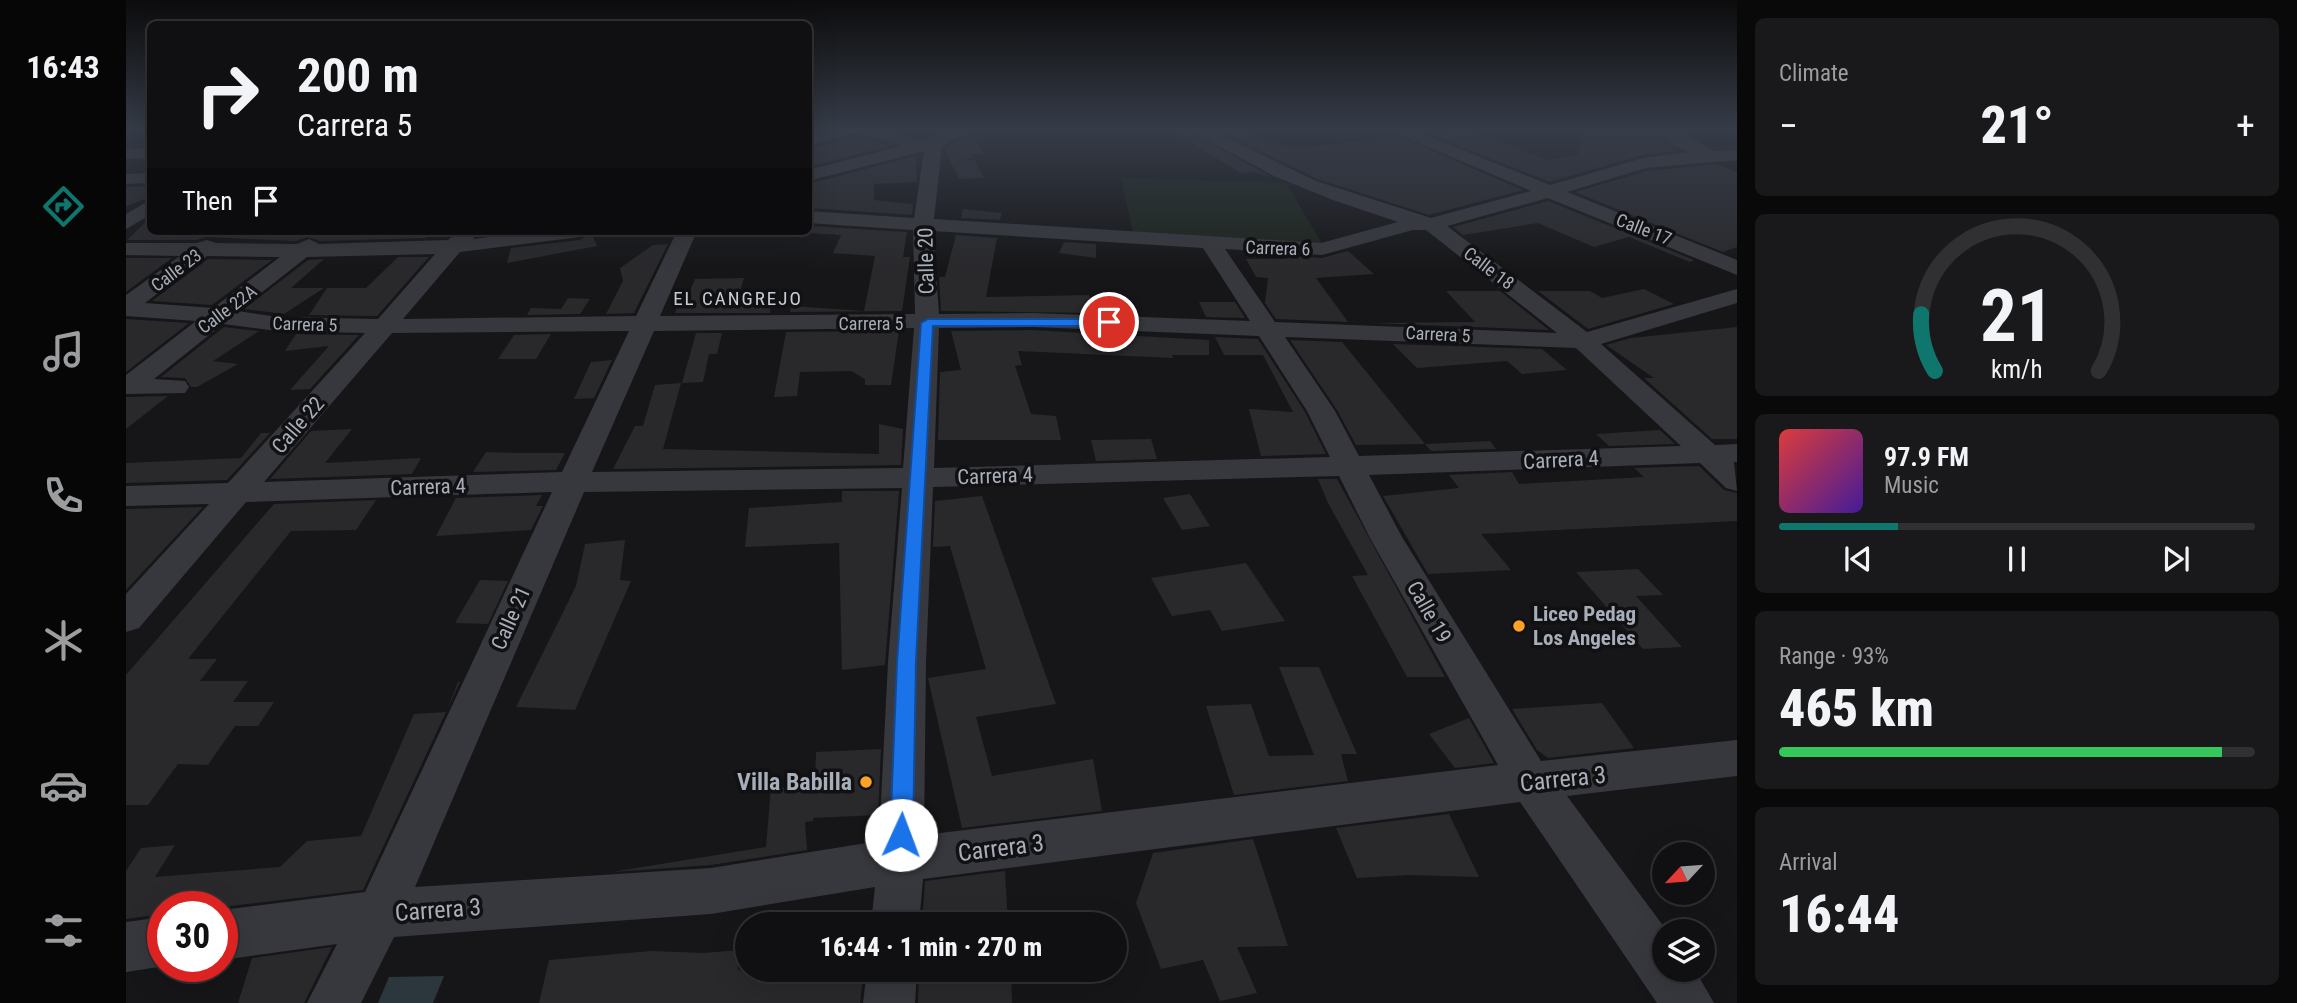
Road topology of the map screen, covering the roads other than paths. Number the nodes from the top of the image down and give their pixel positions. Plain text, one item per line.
1 (934, 176) edge
2 (1290, 176) edge
3 (1509, 176) edge
4 (1599, 176) edge
5 (147, 178) edge
6 (126, 179) edge
7 (1546, 191) junction
8 (147, 205) edge
9 (147, 207) edge
10 (126, 208) edge
11 (812, 217) edge
12 (126, 223) edge
13 (923, 224) junction
14 (1431, 224) junction
15 (219, 235) edge
16 (320, 235) edge
17 (522, 235) edge
18 (685, 235) edge
19 (463, 239) edge
20 (1212, 245) junction
21 (126, 249) edge
22 (204, 249) junction
23 (304, 249) junction
24 (1737, 268) edge
25 (1737, 296) edge
26 (126, 308) edge
27 (219, 316) junction
28 (928, 323) junction
29 (647, 324) junction
30 (385, 326) junction
31 (1264, 327) junction
32 (1583, 341) junction
33 (127, 386) edge
34 (176, 387) dead end
35 (1737, 453) edge
36 (1707, 454) junction
37 (1347, 466) junction
38 (920, 478) junction
39 (1737, 481) edge
40 (572, 482) junction
41 (236, 494) junction
42 (126, 496) edge
43 (126, 618) edge
44 (1737, 758) edge
45 (1531, 782) junction
46 (901, 860) junction
47 (896, 912) edge
48 (380, 914) junction
49 (238, 933) edge
50 (147, 944) edge
51 (126, 947) edge
52 (1652, 952) edge
53 (890, 982) edge
54 (1673, 982) edge
55 (333, 1003) edge
56 (889, 1003) edge
57 (1688, 1003) edge

1 - 13 street, Calle 20
2 - 14 street, Calle 18
3 - 7 street, Calle 17
4 - 7 street, Carrera 6
5 - 6 street
7 - 14 street, Carrera 6
7 - 24 street, Calle 17
8 - 10 street
9 - 12 street
11 - 13 street, Carrera 6
13 - 20 street, Carrera 6
13 - 28 street, Calle 20
14 - 20 street, Carrera 6
14 - 32 street, Calle 18
15 - 22 street, Calle 23
16 - 23 street, Calle 22A
17 - 19 street
18 - 29 street, Calle 21
19 - 23 street
19 - 30 street, Calle 22
20 - 31 street, Calle 19
21 - 22 street
22 - 23 street
22 - 26 street, Calle 23
23 - 27 street, Calle 22A
25 - 32 street, Carrera 5
26 - 27 street, Carrera 5
27 - 30 street, Carrera 5
27 - 33 street, Calle 22A
28 - 29 street, Carrera 5
28 - 31 street, Carrera 5
28 - 38 street, Calle 20
29 - 30 street, Carrera 5
29 - 40 street, Calle 21
30 - 41 street, Calle 22
31 - 32 street, Carrera 5
31 - 37 street, Calle 19
32 - 36 street, Calle 18
33 - 34 street
35 - 36 street, Carrera 4
36 - 37 street, Carrera 4
36 - 39 street, Calle 18
37 - 38 street, Carrera 4
37 - 45 street, Calle 19
38 - 40 street, Carrera 4
38 - 46 street, Calle 20
40 - 41 street, Carrera 4
40 - 48 street, Calle 21
41 - 42 street, Carrera 4
41 - 43 street, Calle 22
44 - 45 street, Carrera 3
45 - 46 street, Carrera 3
45 - 52 street, Calle 19
46 - 47 street, Calle 20
46 - 48 street, Carrera 3
48 - 49 street, Carrera 3
48 - 55 street, Calle 21
50 - 51 street
53 - 56 street
54 - 57 street, Calle 19

